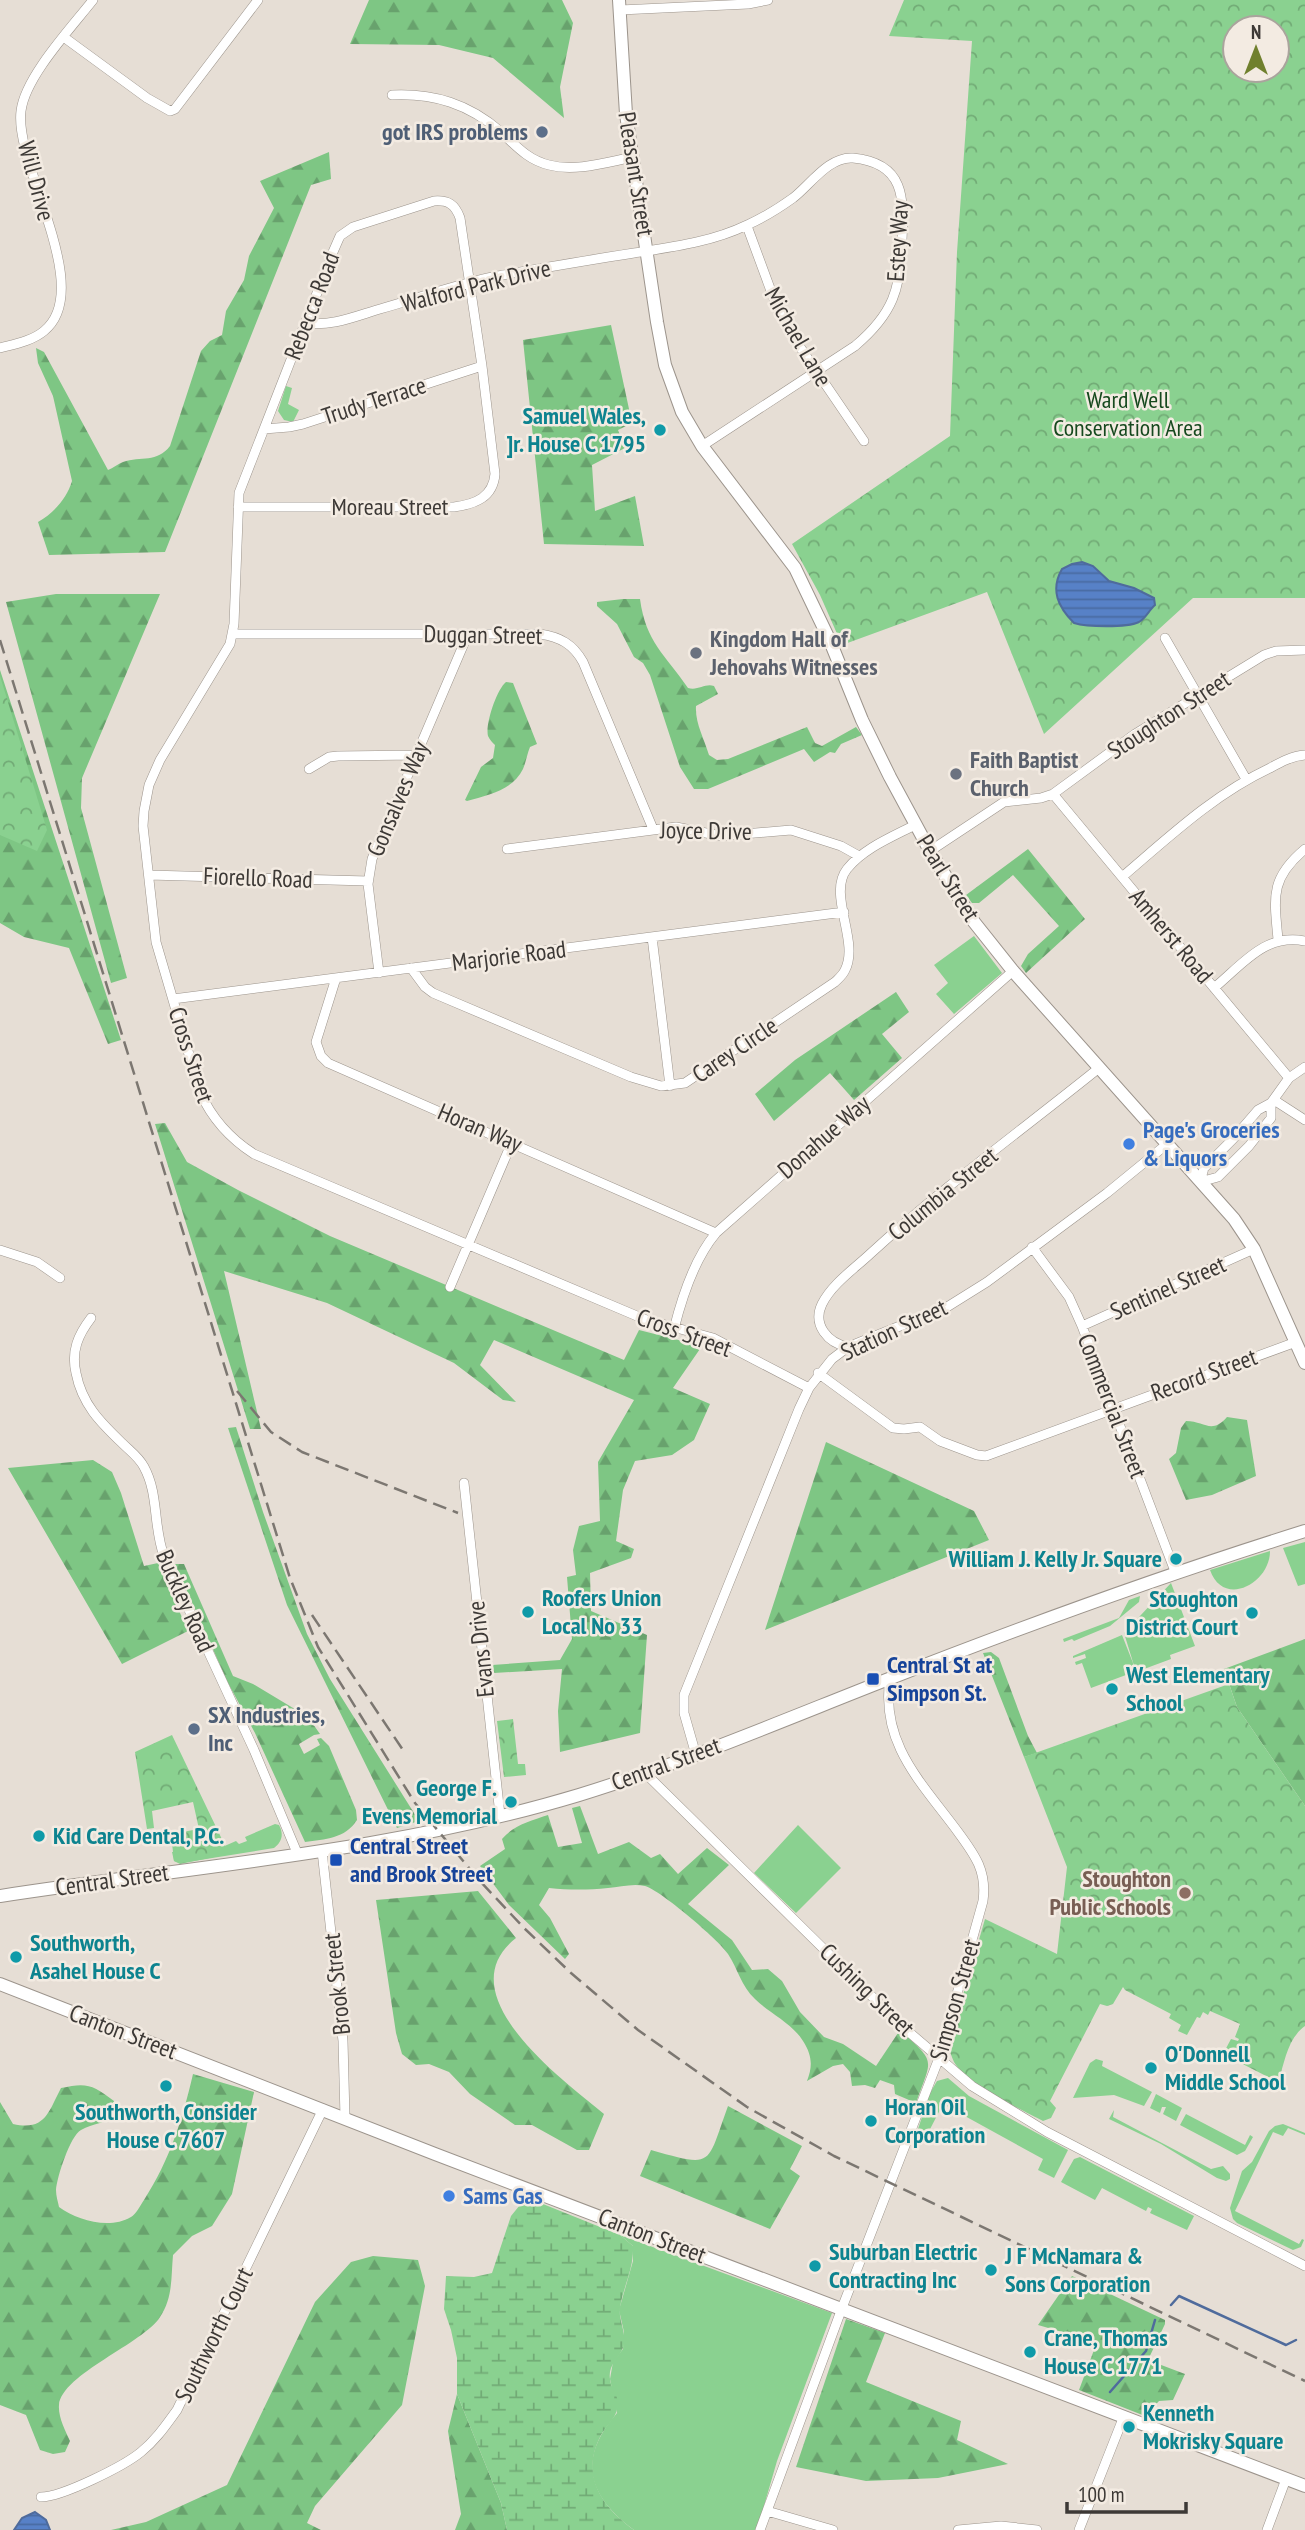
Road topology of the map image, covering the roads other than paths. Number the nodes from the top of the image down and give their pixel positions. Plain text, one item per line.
1 (93, 0) edge
2 (258, 0) edge
3 (768, 0) edge
4 (620, 5) edge
5 (65, 38) junction
6 (393, 95) dead end
7 (634, 157) junction
8 (747, 226) junction
9 (648, 251) junction
10 (469, 282) junction
11 (305, 323) junction
12 (662, 347) joint
13 (0, 348) edge
14 (482, 366) junction
15 (816, 371) junction
16 (264, 429) junction
17 (864, 441) dead end
18 (702, 446) junction
19 (242, 486) joint
20 (238, 507) junction
21 (233, 634) junction
22 (468, 634) junction
23 (1164, 638) dead end
24 (1305, 650) edge
25 (1197, 694) junction
26 (416, 755) junction
27 (1305, 755) edge
28 (309, 769) dead end
29 (1246, 779) junction
30 (1053, 794) junction
31 (915, 825) junction
32 (653, 829) junction
33 (507, 849) dead end
34 (1305, 849) edge
35 (930, 851) junction
36 (859, 856) junction
37 (149, 875) junction
38 (1122, 877) junction
39 (368, 881) junction
40 (844, 912) junction
41 (652, 937) junction
42 (1278, 939) junction
43 (1305, 940) edge
44 (411, 968) junction
45 (1013, 971) junction
46 (379, 972) junction
47 (336, 978) junction
48 (1214, 988) junction
49 (173, 999) junction
50 (1305, 1067) edge
51 (1099, 1068) junction
52 (1289, 1078) junction
53 (670, 1086) junction
54 (1272, 1102) junction
55 (1305, 1120) edge
56 (512, 1142) junction
57 (1167, 1144) junction
58 (1200, 1182) junction
59 (716, 1233) junction
60 (467, 1245) junction
61 (1032, 1247) junction
62 (0, 1250) edge
63 (1254, 1250) junction
64 (60, 1278) dead end
65 (450, 1287) dead end
66 (91, 1318) dead end
67 (1082, 1326) junction
68 (674, 1329) junction
69 (827, 1338) junction
70 (1296, 1342) junction
71 (848, 1347) junction
72 (832, 1359) junction
73 (1305, 1363) edge
74 (818, 1373) junction
75 (809, 1388) junction
76 (1113, 1409) junction
77 (464, 1483) dead end
78 (1305, 1531) edge
79 (1176, 1574) junction
80 (890, 1678) junction
81 (695, 1755) junction
82 (645, 1773) junction
83 (500, 1815) junction
84 (323, 1851) junction
85 (298, 1855) junction
86 (0, 1896) edge
87 (0, 1984) edge
88 (939, 2057) junction
89 (323, 2109) junction
90 (345, 2118) junction
91 (1305, 2266) edge
92 (842, 2308) junction
93 (1124, 2416) junction
94 (1286, 2479) junction
95 (1305, 2486) edge
96 (41, 2497) dead end
97 (767, 2511) junction
98 (760, 2530) edge
99 (832, 2530) edge
100 (958, 2530) edge
101 (1037, 2530) edge
102 (1079, 2530) edge
103 (1267, 2530) edge

1 - 5 street, Will Drive
2 - 5 street
3 - 4 street
4 - 7 main road, Pleasant Street
5 - 13 street, Will Drive
6 - 7 street
7 - 9 main road, Pleasant Street
8 - 9 street, Estey Way
8 - 15 street, Michael Lane
8 - 15 street, Estey Way
9 - 10 street, Walford Park Drive
9 - 12 main road, Pleasant Street
10 - 11 street, Walford Park Drive
10 - 11 street, Rebecca Road
10 - 14 street
11 - 16 street, Rebecca Road
12 - 18 main road, Pearl Street
14 - 16 street, Trudy Terrace
14 - 20 street, Moreau Street
15 - 17 street, Michael Lane
15 - 18 street, Estey Way
16 - 19 street, Rebecca Road
18 - 31 main road, Pearl Street
19 - 20 street, Cross Street
20 - 21 street, Cross Street
21 - 22 street, Duggan Street
21 - 37 street, Cross Street
22 - 26 street, Gonsalves Way
22 - 32 street, Duggan Street
23 - 25 street
24 - 25 street, Stoughton Street
25 - 29 street
25 - 30 street, Stoughton Street
26 - 28 street
26 - 39 street, Gonsalves Way
27 - 29 street
29 - 38 street
30 - 35 street, Stoughton Street
30 - 38 street, Amherst Road
31 - 35 main road, Pearl Street
31 - 36 street
32 - 33 street, Joyce Drive
32 - 36 street, Joyce Drive
34 - 42 street
35 - 45 main road, Pearl Street
36 - 40 street, Carey Circle
37 - 39 street, Fiorello Road
37 - 49 street, Cross Street
38 - 48 street, Amherst Road
39 - 46 street, Gonsalves Way
40 - 41 street, Marjorie Road
40 - 53 street, Carey Circle
41 - 44 street, Marjorie Road
41 - 53 street
42 - 43 street
42 - 48 street
44 - 46 street, Marjorie Road
44 - 53 street, Carey Circle
45 - 51 main road, Pearl Street
45 - 59 street, Donahue Way
46 - 47 street, Marjorie Road
47 - 49 street, Marjorie Road
47 - 56 street, Horan Way
48 - 52 street, Amherst Road
49 - 60 street, Cross Street
50 - 52 street
51 - 57 main road, Pearl Street
51 - 69 street, Columbia Street
52 - 54 street
54 - 55 street
54 - 58 street
54 - 58 street
56 - 59 street, Horan Way
56 - 60 street
57 - 58 main road, Pearl Street
57 - 61 street, Station Street
58 - 63 main road, Pearl Street
59 - 68 street, Donahue Way
60 - 65 street
60 - 68 street, Cross Street
61 - 67 street, Commercial Street
61 - 71 street, Station Street
62 - 64 street
63 - 67 street, Sentinel Street
63 - 70 main road, Pearl Street
66 - 85 street, Buckley Road
67 - 76 street, Commercial Street
68 - 75 street, Cross Street
69 - 71 street
69 - 72 street, Columbia Street
70 - 73 main road, Pearl Street
70 - 76 street, Record Street
71 - 72 street, Station Street
72 - 74 street, Station Street
74 - 75 street, Station Street
74 - 76 street, Record Street
75 - 81 street, Station Street
76 - 79 street, Commercial Street
77 - 83 street, Evans Drive
78 - 79 main road, Central Street
79 - 80 main road, Central Street
80 - 81 main road, Central Street
80 - 88 street, Simpson Street
81 - 82 main road, Central Street
82 - 83 main road, Central Street
82 - 88 street, Cushing Street
83 - 84 main road, Central Street
84 - 85 main road, Central Street
84 - 90 street, Brook Street
85 - 86 main road, Central Street
87 - 89 main road, Canton Street
88 - 91 street, Cushing Street
88 - 92 street, Simpson Street
89 - 90 main road, Canton Street
89 - 96 street, Southworth Court
90 - 92 main road, Canton Street
92 - 93 main road, Canton Street
92 - 97 street, Simpson Street
93 - 94 main road, Canton Street
93 - 102 street
94 - 95 main road, Canton Street
94 - 103 street
97 - 98 street, Simpson Street
97 - 99 street
100 - 101 street

